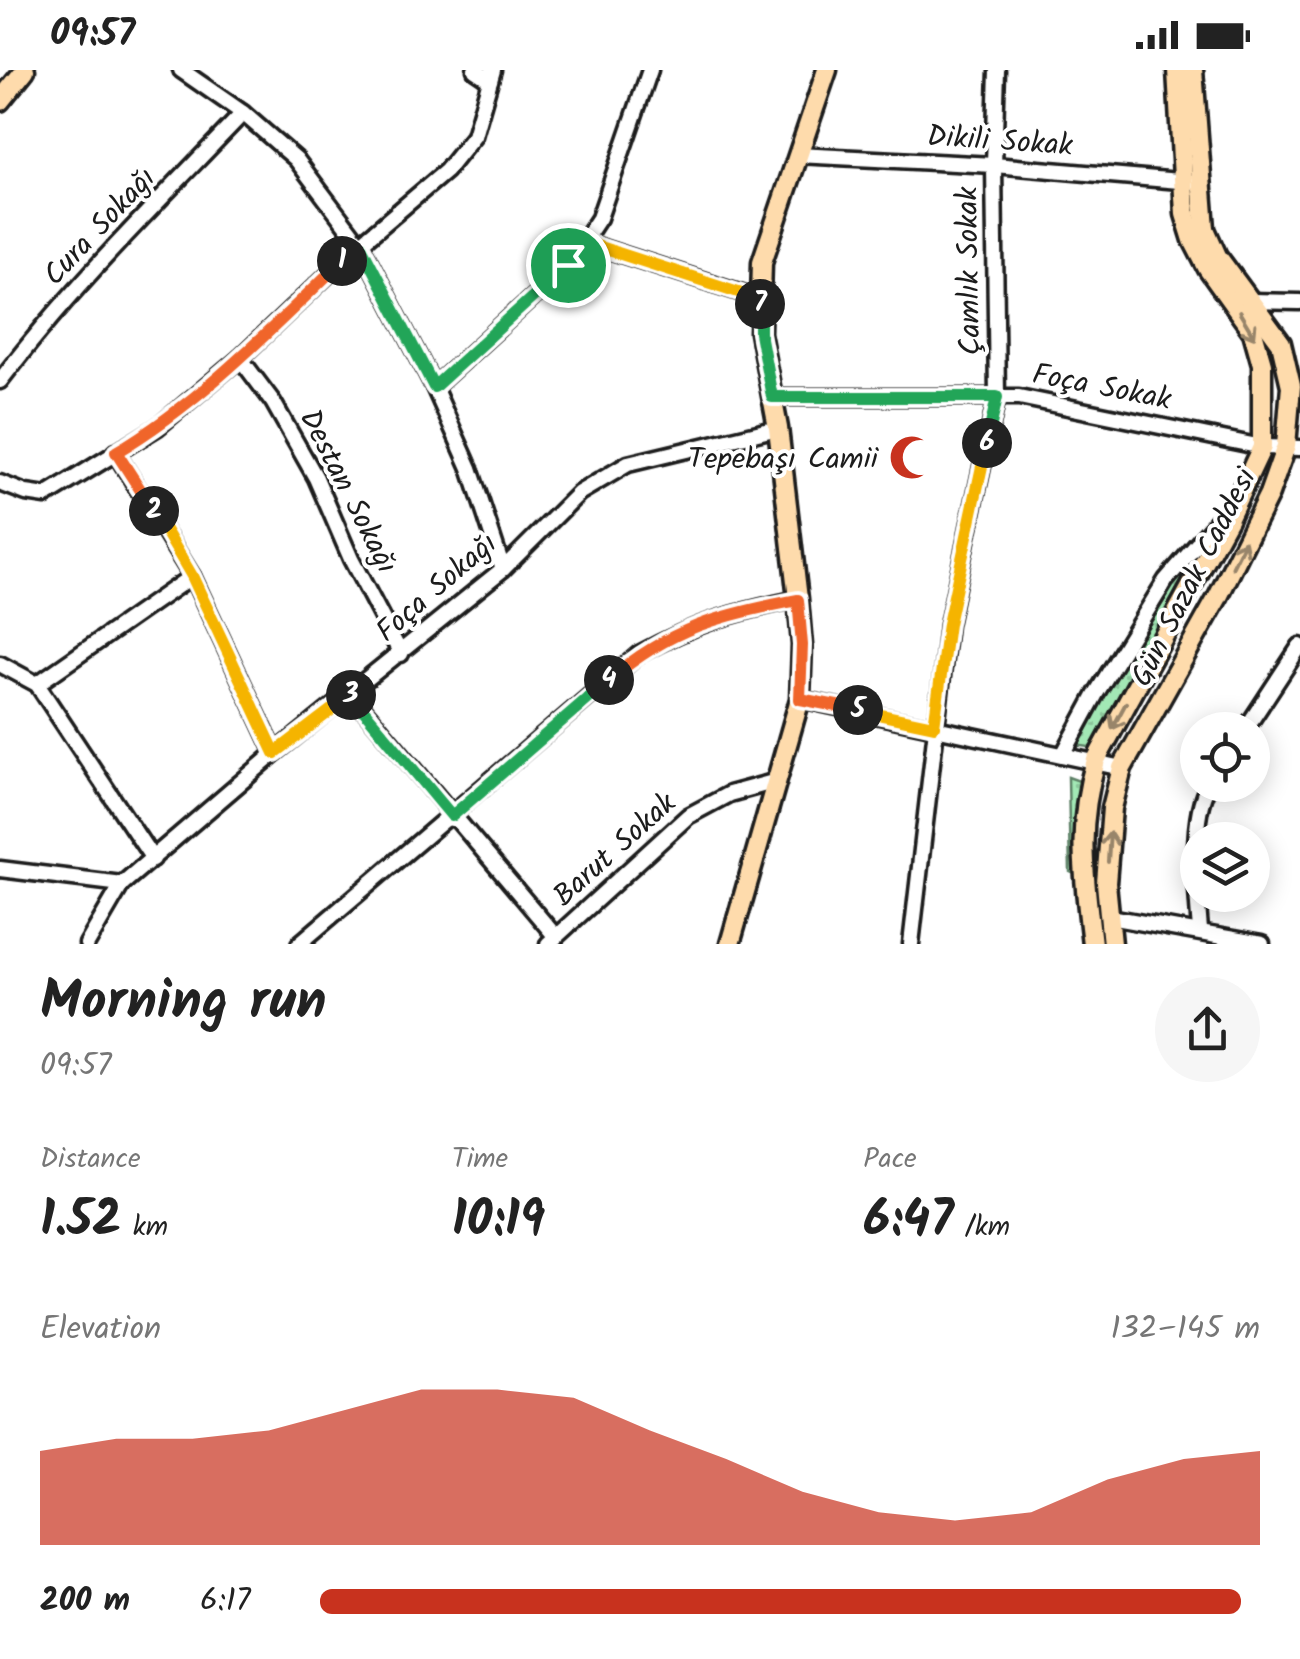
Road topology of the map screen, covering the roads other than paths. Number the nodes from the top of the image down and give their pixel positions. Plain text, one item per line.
1 (25, 70) edge
2 (181, 70) edge
3 (476, 70) edge
4 (650, 70) edge
5 (827, 70) edge
6 (997, 70) edge
7 (1177, 70) edge
8 (1193, 70) edge
9 (492, 75) edge
10 (0, 101) edge
11 (243, 113) junction
12 (797, 155) junction
13 (994, 165) junction
14 (1192, 182) junction
15 (584, 242) junction
16 (360, 244) junction
17 (760, 299) junction
18 (1252, 301) junction
19 (1300, 302) edge
20 (240, 358) junction
21 (0, 381) edge
22 (434, 387) junction
23 (772, 397) junction
24 (997, 397) junction
25 (778, 428) junction
26 (1262, 447) junction
27 (1293, 447) edge
28 (116, 452) junction
29 (0, 482) edge
30 (1239, 495) junction
31 (502, 569) junction
32 (192, 576) junction
33 (798, 600) junction
34 (1300, 646) edge
35 (401, 654) junction
36 (0, 664) edge
37 (36, 684) junction
38 (352, 694) junction
39 (800, 699) junction
40 (1257, 712) edge
41 (934, 726) junction
42 (275, 753) junction
43 (1064, 753) junction
44 (1096, 760) junction
45 (1122, 768) junction
46 (777, 781) junction
47 (1202, 802) edge
48 (452, 816) junction
49 (154, 859) junction
50 (0, 868) edge
51 (122, 884) junction
52 (1110, 916) junction
53 (1200, 930) junction
54 (552, 941) edge
55 (88, 944) edge
56 (299, 944) edge
57 (730, 944) edge
58 (911, 944) edge
59 (1092, 944) edge
60 (1112, 944) edge
61 (1262, 944) edge

1 - 10 main road
2 - 11 street
3 - 9 street
4 - 15 street
5 - 12 main road
6 - 13 street, Çamlık Sokak
7 - 14 main road, Gün Sazak Caddesi
8 - 14 main road, Gün Sazak Caddesi
9 - 16 street
11 - 16 street
11 - 21 street, Cura Sokağı
12 - 13 street, Dikili Sokak
12 - 17 main road
13 - 14 street, Dikili Sokak
13 - 24 street, Çamlık Sokak
14 - 18 main road, Gün Sazak Caddesi
14 -> 26 main road, Gün Sazak Caddesi
15 - 17 street
15 - 22 street
16 - 20 street
16 - 22 street
17 - 23 main road
18 - 19 street
18 - 27 main road, Gün Sazak Caddesi
20 - 28 street
20 - 35 street, Destan Sokağı
22 - 31 street
23 - 24 street, Foça Sokak
23 - 25 main road
24 - 26 street, Foça Sokak
24 - 41 street, Çamlık Sokak
25 - 31 street, Foça Sokağı
25 - 33 main road
26 - 27 street, Foça Sokak
26 - 30 main road, Gün Sazak Caddesi
45 -> 27 main road, Gün Sazak Caddesi
28 - 29 street
28 - 32 street
30 - 43 street, Gün Sazak Caddesi
30 -> 44 main road, Gün Sazak Caddesi
31 - 35 street, Foça Sokağı
32 - 37 street
32 - 42 street
33 - 39 main road
33 - 48 street
34 - 40 street
35 - 38 street, Foça Sokağı
36 - 37 street
37 - 49 street
38 - 42 street, Foça Sokağı
38 - 48 street
39 - 41 street
39 - 46 main road
41 - 43 street
41 - 58 street, Çamlık Sokak
42 - 49 street, Foça Sokağı
43 - 44 street
44 - 45 street
44 - 59 main road, Gün Sazak Caddesi
52 -> 45 main road, Gün Sazak Caddesi
46 - 54 street, Barut Sokak
46 - 57 main road
47 - 53 street
48 - 54 street
48 - 56 street
49 - 51 street, Foça Sokağı
50 - 51 street
51 - 55 street, Foça Sokağı
52 - 53 street
52 - 60 main road, Gün Sazak Caddesi
53 - 61 street

